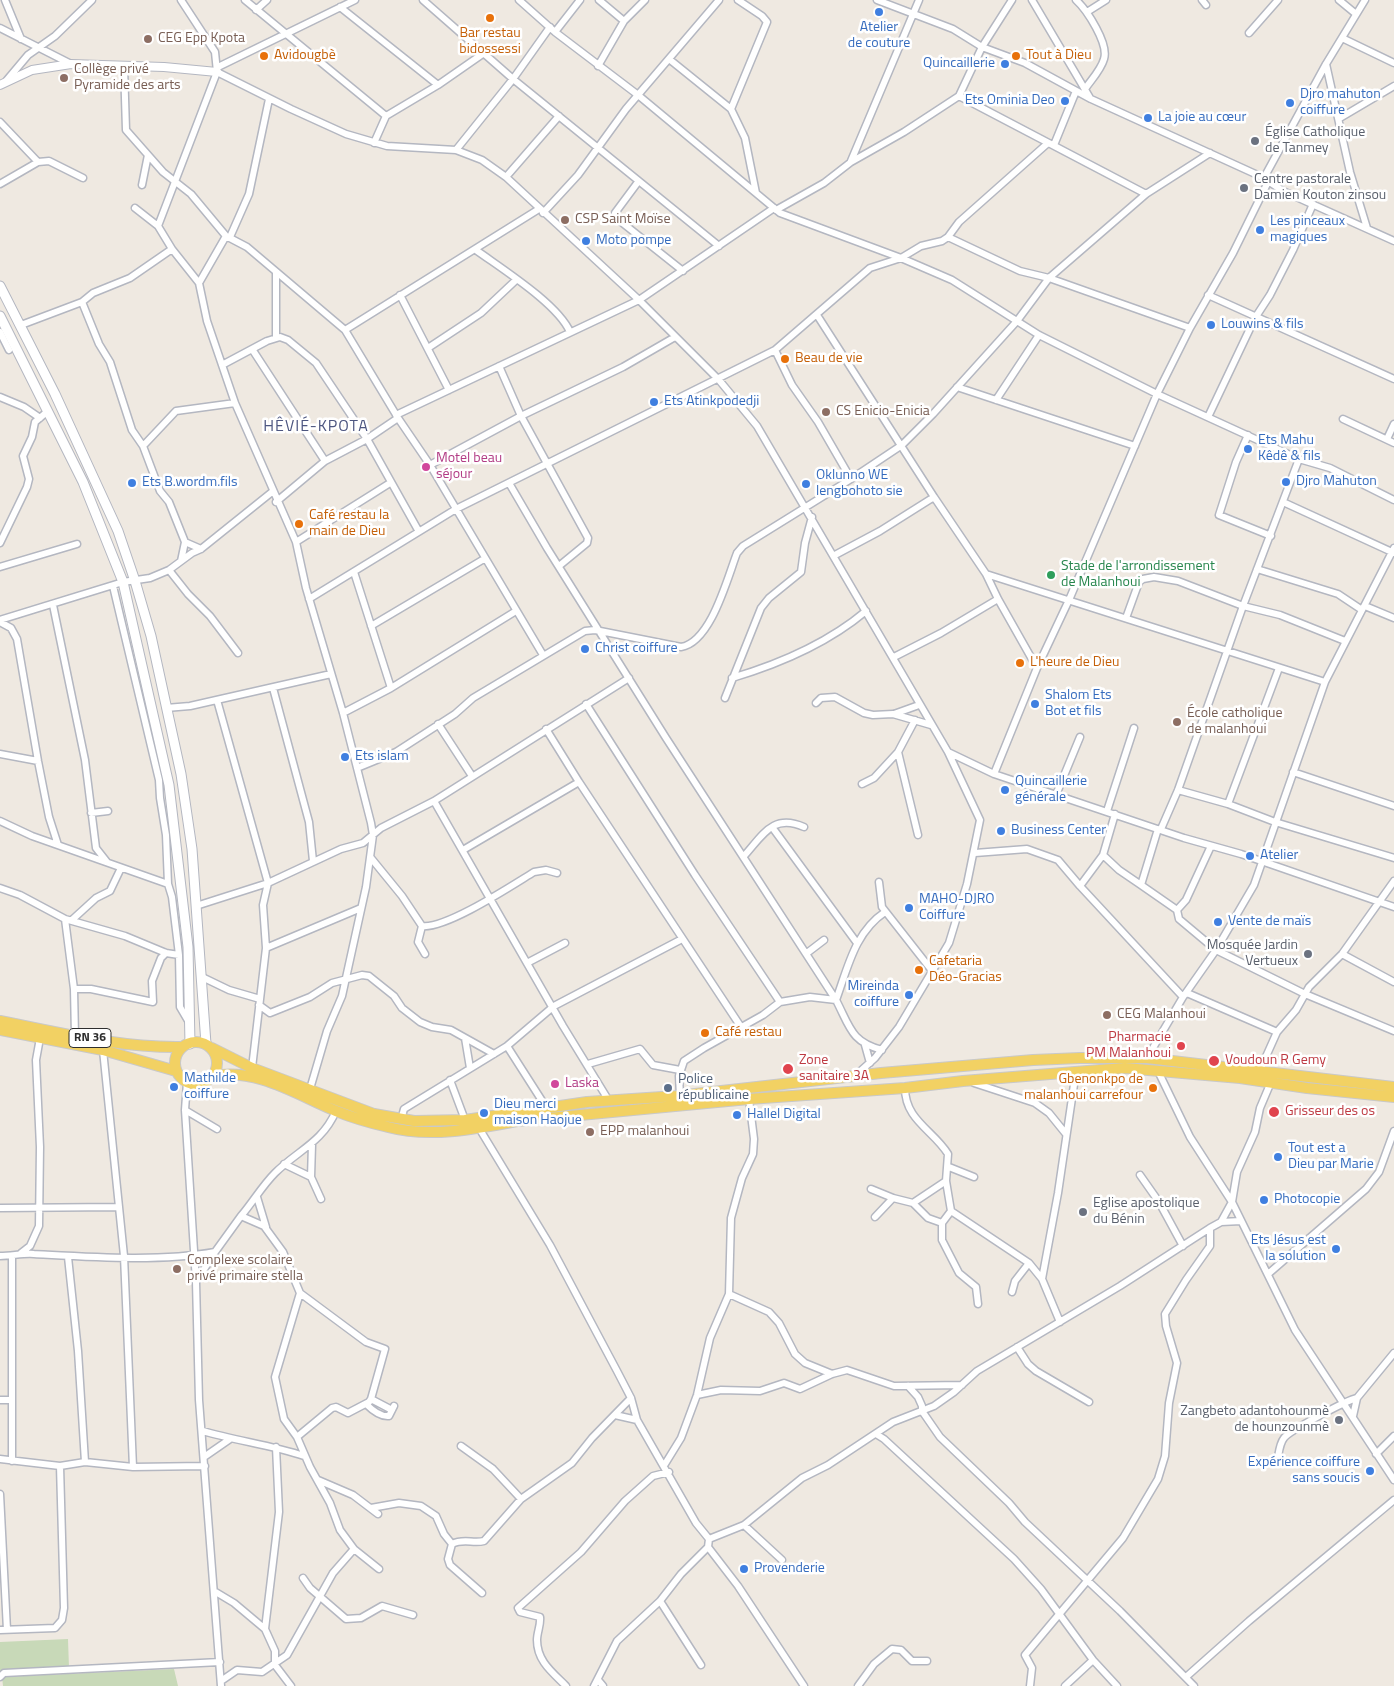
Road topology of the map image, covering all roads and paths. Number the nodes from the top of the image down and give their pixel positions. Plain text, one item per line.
1 (5, 0) edge
2 (92, 0) edge
3 (245, 0) edge
4 (267, 0) edge
5 (355, 0) edge
6 (423, 0) edge
7 (519, 0) edge
8 (580, 0) edge
9 (599, 0) edge
10 (645, 0) edge
11 (719, 0) edge
12 (738, 0) edge
13 (877, 0) edge
14 (919, 0) edge
15 (1012, 0) edge
16 (1032, 0) edge
17 (1076, 0) edge
18 (1106, 0) edge
19 (1278, 0) edge
20 (1339, 0) edge
21 (184, 1) edge
22 (1366, 1) edge
23 (340, 7) junction
24 (256, 10) junction
25 (1087, 12) junction
26 (1356, 14) junction
27 (914, 15) junction
28 (624, 21) junction
29 (550, 27) junction
30 (0, 28) edge
31 (555, 32) junction
32 (1249, 33) dead end
33 (285, 34) junction
34 (1342, 38) junction
35 (21, 39) junction
36 (982, 47) junction
37 (38, 48) junction
38 (484, 53) junction
39 (669, 59) junction
40 (1394, 63) edge
41 (71, 64) junction
42 (1326, 64) junction
43 (124, 66) junction
44 (598, 66) junction
45 (218, 70) junction
46 (513, 79) junction
47 (7, 80) junction
48 (0, 85) edge
49 (438, 85) junction
50 (1394, 86) edge
51 (1085, 90) junction
52 (1076, 91) junction
53 (638, 95) junction
54 (959, 96) junction
55 (269, 99) junction
56 (1091, 99) junction
57 (732, 108) junction
58 (386, 116) junction
59 (559, 116) junction
60 (1340, 118) junction
61 (0, 122) edge
62 (374, 143) junction
63 (1051, 144) junction
64 (598, 148) junction
65 (456, 150) junction
66 (1210, 153) junction
67 (148, 155) junction
68 (38, 162) junction
69 (851, 162) junction
70 (506, 177) junction
71 (83, 178) dead end
72 (1265, 180) junction
73 (174, 182) junction
74 (638, 182) junction
75 (0, 184) edge
76 (142, 185) dead end
77 (756, 193) junction
78 (1146, 194) junction
79 (1313, 204) junction
80 (135, 208) dead end
81 (775, 209) junction
82 (541, 211) junction
83 (158, 226) junction
84 (1367, 228) junction
85 (228, 236) junction
86 (948, 237) junction
87 (1394, 240) edge
88 (719, 246) junction
89 (172, 249) junction
90 (476, 250) junction
91 (901, 258) junction
92 (683, 271) junction
93 (276, 273) junction
94 (1049, 278) junction
95 (516, 280) junction
96 (199, 283) junction
97 (0, 286) edge
98 (400, 295) junction
99 (1208, 295) junction
100 (639, 300) junction
101 (82, 302) junction
102 (817, 315) junction
103 (0, 316) edge
104 (1255, 318) junction
105 (1017, 321) junction
106 (21, 325) junction
107 (1190, 328) junction
108 (345, 330) junction
109 (0, 332) edge
110 (570, 332) junction
111 (1039, 335) junction
112 (675, 337) junction
113 (276, 338) junction
114 (0, 348) edge
115 (428, 348) junction
116 (252, 349) junction
117 (775, 350) junction
118 (222, 365) junction
119 (499, 366) junction
120 (1394, 379) edge
121 (719, 380) junction
122 (957, 387) junction
123 (449, 390) junction
124 (1157, 394) junction
125 (0, 397) edge
126 (996, 400) junction
127 (235, 403) junction
128 (48, 411) junction
129 (397, 416) junction
130 (521, 416) junction
131 (1208, 417) junction
132 (40, 418) junction
133 (1343, 419) dead end
134 (1394, 424) edge
135 (1248, 435) junction
136 (367, 438) junction
137 (1387, 439) junction
138 (1394, 443) edge
139 (902, 445) junction
140 (144, 446) junction
141 (1135, 446) junction
142 (1299, 459) junction
143 (325, 460) junction
144 (549, 463) junction
145 (430, 465) junction
146 (851, 479) junction
147 (510, 482) junction
148 (390, 483) junction
149 (272, 492) junction
150 (934, 497) junction
151 (1394, 500) edge
152 (276, 502) junction
153 (1283, 502) junction
154 (806, 507) junction
155 (456, 509) junction
156 (812, 517) junction
157 (418, 530) junction
158 (1270, 536) junction
159 (184, 542) junction
160 (296, 542) junction
161 (0, 543) edge
162 (78, 544) dead end
163 (201, 549) junction
164 (1393, 551) edge
165 (835, 556) junction
166 (484, 559) junction
167 (181, 561) junction
168 (559, 566) junction
169 (0, 567) edge
170 (1257, 569) junction
171 (169, 570) junction
172 (354, 572) junction
173 (986, 574) junction
174 (135, 581) junction
175 (123, 582) junction
176 (113, 586) junction
177 (309, 599) junction
178 (998, 599) junction
179 (1069, 600) junction
180 (53, 605) junction
181 (1243, 606) junction
182 (1363, 608) junction
183 (516, 611) junction
184 (866, 611) junction
185 (1126, 618) junction
186 (1394, 618) edge
187 (0, 621) edge
188 (371, 626) junction
189 (601, 631) junction
190 (1345, 641) junction
191 (1228, 650) junction
192 (238, 653) dead end
193 (543, 655) junction
194 (894, 657) junction
195 (1038, 668) junction
196 (1279, 668) junction
197 (331, 674) junction
198 (629, 678) junction
199 (732, 678) junction
200 (1325, 682) junction
201 (273, 688) junction
202 (391, 688) junction
203 (725, 698) dead end
204 (217, 700) junction
205 (816, 703) dead end
206 (586, 704) junction
207 (919, 705) junction
208 (166, 708) junction
209 (343, 713) junction
210 (893, 714) junction
211 (915, 720) junction
212 (438, 724) junction
213 (931, 725) junction
214 (1134, 728) dead end
215 (546, 729) junction
216 (1080, 737) dead end
217 (898, 752) junction
218 (948, 752) junction
219 (0, 754) edge
220 (38, 761) junction
221 (357, 768) junction
222 (1293, 772) junction
223 (994, 774) junction
224 (472, 776) junction
225 (579, 782) junction
226 (862, 784) dead end
227 (1178, 790) junction
228 (1056, 795) junction
229 (434, 801) junction
230 (1228, 804) junction
231 (1394, 806) edge
232 (108, 811) dead end
233 (1107, 811) junction
234 (91, 813) junction
235 (1115, 814) junction
236 (0, 821) edge
237 (1275, 822) junction
238 (772, 827) junction
239 (804, 827) dead end
240 (1160, 829) junction
241 (918, 835) dead end
242 (373, 836) junction
243 (58, 845) junction
244 (1211, 846) junction
245 (463, 850) junction
246 (975, 853) junction
247 (1103, 855) junction
248 (744, 856) junction
249 (372, 858) junction
250 (1394, 858) edge
251 (314, 861) junction
252 (107, 862) junction
253 (1262, 863) junction
254 (121, 868) junction
255 (557, 873) dead end
256 (1394, 881) edge
257 (879, 882) dead end
258 (268, 883) junction
259 (168, 884) junction
260 (1141, 885) junction
261 (1080, 886) junction
262 (1, 891) edge
263 (490, 898) junction
264 (1378, 902) junction
265 (196, 906) junction
266 (1394, 907) edge
267 (362, 908) junction
268 (1177, 910) junction
269 (885, 912) junction
270 (65, 919) junction
271 (73, 919) junction
272 (422, 926) junction
273 (682, 939) junction
274 (824, 940) dead end
275 (565, 943) dead end
276 (857, 943) junction
277 (266, 948) junction
278 (1216, 950) junction
279 (166, 953) junction
280 (807, 953) junction
281 (425, 954) dead end
282 (1342, 954) junction
283 (179, 955) junction
284 (528, 963) junction
285 (933, 972) junction
286 (202, 977) junction
287 (343, 981) junction
288 (1394, 982) edge
289 (74, 989) junction
290 (1305, 994) junction
291 (1185, 995) junction
292 (836, 1000) junction
293 (259, 1002) junction
294 (780, 1002) junction
295 (554, 1006) junction
296 (270, 1012) junction
297 (257, 1019) junction
298 (0, 1021) edge
299 (190, 1024) junction
300 (741, 1027) junction
301 (0, 1030) edge
302 (1394, 1031) edge
303 (1276, 1032) junction
304 (75, 1036) junction
305 (40, 1038) junction
306 (465, 1038) junction
307 (865, 1045) junction
308 (186, 1046) junction
309 (209, 1046) junction
310 (508, 1046) junction
311 (103, 1050) junction
312 (882, 1050) junction
313 (494, 1054) junction
314 (1147, 1058) junction
315 (870, 1063) junction
316 (588, 1064) junction
317 (252, 1068) junction
318 (470, 1068) junction
319 (680, 1070) junction
320 (1260, 1070) junction
321 (1076, 1071) junction
322 (1158, 1071) junction
323 (176, 1072) junction
324 (213, 1076) junction
325 (852, 1078) junction
326 (450, 1080) junction
327 (963, 1081) junction
328 (186, 1082) junction
329 (1271, 1082) junction
330 (1394, 1087) edge
331 (905, 1088) junction
332 (310, 1089) junction
333 (680, 1096) junction
334 (1394, 1097) edge
335 (749, 1099) junction
336 (610, 1101) junction
337 (546, 1108) junction
338 (185, 1110) junction
339 (336, 1111) junction
340 (401, 1120) junction
341 (465, 1120) junction
342 (479, 1128) junction
343 (217, 1129) dead end
344 (1394, 1131) edge
345 (1066, 1134) junction
346 (312, 1145) junction
347 (284, 1164) junction
348 (948, 1167) junction
349 (1140, 1175) dead end
350 (311, 1177) junction
351 (974, 1177) dead end
352 (946, 1181) junction
353 (871, 1190) dead end
354 (257, 1197) junction
355 (893, 1198) junction
356 (322, 1199) dead end
357 (1232, 1202) junction
358 (913, 1203) junction
359 (118, 1206) junction
360 (0, 1208) edge
361 (39, 1208) junction
362 (951, 1211) junction
363 (241, 1216) junction
364 (875, 1217) dead end
365 (1241, 1221) junction
366 (1221, 1222) junction
367 (942, 1224) junction
368 (266, 1228) junction
369 (1210, 1228) junction
370 (30, 1246) junction
371 (1183, 1246) junction
372 (215, 1252) junction
373 (21, 1253) junction
374 (35, 1254) junction
375 (0, 1256) edge
376 (12, 1256) junction
377 (124, 1256) junction
378 (193, 1256) junction
379 (68, 1257) junction
380 (1029, 1263) junction
381 (1268, 1274) junction
382 (1042, 1279) junction
383 (196, 1282) junction
384 (1012, 1292) dead end
385 (300, 1293) junction
386 (729, 1294) junction
387 (978, 1304) dead end
388 (1060, 1322) junction
389 (1017, 1347) junction
390 (1394, 1353) edge
391 (832, 1374) junction
392 (962, 1385) junction
393 (908, 1386) junction
394 (697, 1394) junction
395 (372, 1398) junction
396 (630, 1398) junction
397 (1357, 1398) junction
398 (0, 1400) edge
399 (12, 1400) junction
400 (1344, 1401) junction
401 (1089, 1402) dead end
402 (366, 1404) junction
403 (922, 1412) junction
404 (615, 1415) junction
405 (1353, 1416) junction
406 (637, 1420) junction
407 (203, 1431) junction
408 (876, 1434) junction
409 (1394, 1436) edge
410 (297, 1437) junction
411 (230, 1439) junction
412 (276, 1446) junction
413 (461, 1446) dead end
414 (1376, 1454) junction
415 (304, 1456) junction
416 (204, 1457) junction
417 (1278, 1457) dead end
418 (0, 1459) edge
419 (12, 1461) junction
420 (84, 1462) junction
421 (665, 1464) junction
422 (60, 1466) junction
423 (204, 1466) junction
424 (133, 1467) junction
425 (669, 1472) junction
426 (318, 1480) junction
427 (1394, 1480) edge
428 (0, 1494) edge
429 (520, 1499) junction
430 (1394, 1500) edge
431 (371, 1508) junction
432 (378, 1514) dead end
433 (744, 1525) junction
434 (709, 1540) junction
435 (452, 1544) junction
436 (708, 1547) junction
437 (354, 1549) junction
438 (782, 1560) dead end
439 (379, 1569) dead end
440 (303, 1578) dead end
441 (1087, 1582) junction
442 (214, 1591) junction
443 (482, 1593) dead end
444 (321, 1597) junction
445 (660, 1601) junction
446 (413, 1615) dead end
447 (1058, 1615) junction
448 (266, 1629) junction
449 (3, 1630) edge
450 (1093, 1660) junction
451 (927, 1661) dead end
452 (220, 1662) junction
453 (275, 1664) junction
454 (701, 1666) dead end
455 (0, 1677) edge
456 (1186, 1677) junction
457 (598, 1680) junction
458 (221, 1683) edge
459 (290, 1686) edge
460 (566, 1686) edge
461 (594, 1686) edge
462 (603, 1686) edge
463 (804, 1686) edge
464 (858, 1686) edge
465 (1030, 1686) edge
466 (1065, 1686) edge
467 (1117, 1686) edge
468 (1194, 1686) edge

1 - 35 street
2 - 37 street
3 - 24 street
4 - 24 street
5 - 23 street
6 - 38 street
7 - 29 street
8 - 31 street
9 - 28 street
10 - 28 street
11 - 39 street
12 - 57 street
13 - 27 street
14 - 27 street
15 - 36 street
16 - 51 street
17 - 25 street
18 - 25 street
19 - 32 street
20 - 26 street
21 - 45 street
22 - 26 street
23 - 33 street
23 - 49 street
24 - 33 street
25 - 51 street
26 - 34 street
27 - 36 street
27 - 69 street
28 - 44 street
29 - 31 street
29 - 46 street
30 - 35 street
31 - 44 street
33 - 45 street
33 - 58 street
34 - 40 street
34 - 42 street
35 - 37 street
36 - 52 street
36 - 54 street
37 - 41 street
37 - 47 street
38 - 46 street
38 - 49 street
39 - 53 street
39 - 57 street
41 - 43 street
41 - 47 street
42 - 60 street
42 - 72 street
43 - 45 street
43 - 67 street
44 - 53 street
45 - 55 street
45 - 73 street
46 - 59 street
46 - 65 street
47 - 48 street
49 - 58 street
50 - 60 street
51 - 56 street
52 - 56 street
52 - 63 street
53 - 64 street
53 - 77 street
54 - 63 street
54 - 69 street
55 - 62 street
55 - 85 street
56 - 66 street
57 - 77 street
58 - 62 street
59 - 64 street
59 - 70 street
60 - 84 street
61 - 68 street
62 - 65 street
63 - 78 street
63 - 86 street
64 - 74 street
64 - 82 street
65 - 70 street
66 - 72 street
66 - 78 street
67 - 73 street
67 - 76 street
68 - 71 street
68 - 75 street
69 - 81 street
70 - 82 street
72 - 79 street
72 - 99 street
73 - 83 street
73 - 85 street
74 - 88 street
74 - 92 street
77 - 81 street
78 - 94 street
79 - 84 street
79 - 104 street
80 - 83 street
81 - 88 street
81 - 91 street
82 - 90 street
82 - 100 street
83 - 89 street
84 - 87 street
85 - 93 street
85 - 96 street
86 - 91 street
86 - 94 street
88 - 92 street
89 - 96 street
89 - 101 street
90 - 95 street
90 - 98 street
91 - 102 street
91 - 105 street
92 - 100 street
93 - 108 street
93 - 113 street
94 - 105 street
94 - 107 street
95 - 110 street
95 - 115 street
96 - 118 street
97 - 106 main road
98 - 108 street
98 - 115 street
99 - 104 street
99 - 107 street
100 - 110 street
100 - 112 street
101 - 106 street
101 - 140 street
102 - 117 street
102 - 139 street
103 - 128 main road
104 - 120 street
104 - 131 street
105 - 111 street
105 - 122 street
106 - 174 main road
107 - 124 street
108 - 129 street
109 - 114 street
110 - 119 street
111 - 124 street
111 - 126 street
112 - 121 street
112 - 130 street
113 - 116 street
113 - 136 street
115 - 123 street
116 - 118 street
116 - 143 street
117 - 121 street
117 - 146 street
118 - 127 street
119 - 123 street
119 - 130 street
121 - 144 street
121 - 154 street
122 - 126 street
122 - 139 street
123 - 129 street
124 - 131 street
124 - 141 street
125 - 132 street
126 - 141 street
127 - 140 street
127 - 149 street
128 - 132 street
128 - 175 main road
129 - 136 street
129 - 145 street
130 - 144 street
130 - 145 street
131 - 135 street
132 - 161 street
133 - 137 street
134 - 137 street
135 - 142 street
135 - 158 street
136 - 143 street
136 - 148 street
137 - 138 street
139 - 146 street
139 - 150 street
140 - 159 street
141 - 179 street
142 - 151 street
142 - 153 street
143 - 152 street
144 - 147 street
144 - 168 street
145 - 155 street
146 - 154 street
147 - 155 street
147 - 168 street
148 - 157 street
148 - 160 street
149 - 152 street
149 - 163 street
150 - 165 street
150 - 173 street
152 - 160 street
153 - 158 street
153 - 164 street
154 - 156 street
154 - 189 street
155 - 157 street
155 - 166 street
156 - 165 street
156 - 199 street
157 - 172 street
158 - 170 street
159 - 163 street
159 - 167 street
160 - 177 street
162 - 169 street
163 - 167 street
164 - 182 street
165 - 184 street
166 - 183 street
166 - 188 street
167 - 171 street
168 - 189 street
170 - 181 street
170 - 182 street
171 - 174 street
171 - 192 street
172 - 177 street
172 - 188 street
173 - 178 street
173 - 179 street
174 - 175 street
174 - 208 main road
175 - 176 street
175 - 299 main road
176 - 180 street
176 - 259 street
177 - 197 street
178 - 194 street
178 - 195 street
179 - 185 street
179 - 195 street
180 - 187 street
180 - 234 street
181 - 185 street
181 - 190 street
181 - 191 street
182 - 186 street
182 - 190 street
183 - 193 street
183 - 202 street
184 - 194 street
184 - 199 street
185 - 191 street
187 - 220 street
188 - 202 street
189 - 193 street
189 - 198 street
190 - 200 street
191 - 196 street
191 - 227 street
193 - 212 street
194 - 207 street
195 - 223 street
196 - 200 street
196 - 230 street
197 - 201 street
197 - 209 street
198 - 206 street
198 - 248 street
199 - 203 street
200 - 222 street
201 - 204 street
201 - 251 street
202 - 209 street
204 - 208 street
204 - 258 street
205 - 210 street
206 - 215 street
206 - 294 street
207 - 210 street
207 - 213 street
208 - 265 main road
209 - 221 street
210 - 211 street
211 - 213 street
211 - 217 street
212 - 221 street
212 - 224 street
213 - 218 street
214 - 233 street
215 - 224 street
215 - 225 street
216 - 228 street
217 - 226 street
217 - 241 street
218 - 223 street
218 - 246 street
219 - 220 street
220 - 243 street
221 - 242 street
222 - 231 street
222 - 237 street
223 - 228 street
224 - 229 street
225 - 245 street
225 - 273 street
227 - 230 street
227 - 240 street
228 - 233 street
229 - 242 street
229 - 245 street
230 - 237 street
232 - 234 street
233 - 235 street
234 - 252 street
235 - 240 street
235 - 247 street
236 - 243 street
237 - 250 street
237 - 253 street
238 - 239 street
238 - 248 street
238 - 276 street
240 - 244 street
240 - 260 street
242 - 249 street
242 - 251 street
243 - 252 street
244 - 253 street
244 - 268 street
245 - 263 street
246 - 261 street
246 - 285 street
247 - 260 street
247 - 261 street
248 - 280 street
249 - 267 street
249 - 272 street
251 - 258 street
252 - 254 street
253 - 264 street
253 - 278 street
254 - 259 street
254 - 271 street
255 - 263 street
256 - 264 street
257 - 269 street
258 - 265 street
258 - 277 street
259 - 283 street
260 - 268 street
261 - 291 street
262 - 270 street
263 - 272 street
263 - 284 street
264 - 266 street
264 - 282 street
265 - 286 main road
267 - 277 street
267 - 287 street
268 - 278 street
269 - 276 street
269 - 285 street
270 - 271 street
270 - 289 street
271 - 279 street
272 - 281 street
273 - 295 street
273 - 300 street
274 - 280 street
275 - 284 street
276 - 292 street
277 - 293 street
278 - 290 street
278 - 291 street
279 - 283 street
279 - 289 street
280 - 292 street
282 - 288 street
282 - 290 street
283 - 299 street
284 - 295 street
285 - 312 street
286 - 293 street
286 - 309 main road
287 - 296 street
287 - 306 street
287 - 332 street
289 - 304 street
290 - 302 street
290 - 303 street
291 - 303 street
291 - 314 street
292 - 294 street
292 - 307 street
293 - 296 street
293 - 297 street
294 - 300 street
295 - 310 street
295 - 316 street
296 - 297 street
297 - 317 street
298 - 304 main road, RN 36
299 - 308 main road
300 - 319 street
301 - 305 main road, RN 36
303 - 320 street
304 - 308 main road, RN 36
305 - 311 main road, RN 36
305 - 361 street
306 - 313 street
306 - 318 street
307 - 312 street
307 - 315 street
308 - 309 main road, RN 36
308 - 323 main road
309 - 317 main road, RN 36
309 - 324 main road
310 - 313 street
310 - 337 street
311 - 323 main road, RN 36
311 - 359 street
312 - 315 street
313 - 318 street
314 - 320 main road, RN 36
314 - 325 main road, RN 36
315 - 325 street
316 - 319 street
316 - 336 street
317 - 332 main road, RN 36
318 - 326 street
319 - 333 street
320 - 330 main road, RN 36
321 - 322 main road
321 - 327 main road
321 - 345 street
322 - 329 main road
322 - 357 street
323 - 328 main road, RN 36
324 - 328 main road
324 - 339 main road
325 - 333 main road, RN 36
326 - 340 street
326 - 341 street
327 - 331 main road
327 - 345 street
328 - 338 street
329 - 334 main road
329 - 357 street
331 - 335 main road
331 - 348 street
332 - 340 main road, RN 36
333 - 336 main road, RN 36
335 - 342 main road
335 - 386 street
336 - 337 main road, RN 36
337 - 341 main road, RN 36
338 - 343 street
338 - 378 street
339 - 342 main road
339 - 346 street
340 - 341 main road, RN 36
342 - 396 street
344 - 381 street
345 - 382 street
346 - 347 street
346 - 350 street
347 - 350 street
347 - 354 street
348 - 351 street
348 - 352 street
349 - 371 street
350 - 356 street
352 - 358 street
352 - 362 street
353 - 355 street
354 - 363 street
354 - 368 street
355 - 358 street
355 - 364 street
357 - 365 street
357 - 366 street
358 - 367 street
359 - 361 street
359 - 377 street
360 - 361 street
361 - 370 street
362 - 367 street
362 - 380 street
363 - 368 street
363 - 372 street
365 - 366 street
365 - 381 street
366 - 369 street
367 - 387 street
368 - 385 street
369 - 371 street
369 - 441 street
370 - 373 street
370 - 374 street
371 - 388 street
372 - 378 street
372 - 383 street
373 - 374 street
373 - 376 street
374 - 379 street
375 - 376 street
376 - 399 street
377 - 378 street
377 - 379 street
377 - 424 street
378 - 383 street
379 - 420 street
380 - 382 street
380 - 384 street
381 - 400 street
382 - 388 street
383 - 407 street
385 - 395 street
385 - 410 street
386 - 391 street
386 - 394 street
388 - 389 street
389 - 392 street
389 - 401 street
390 - 397 street
391 - 393 street
391 - 394 street
392 - 393 street
392 - 403 street
393 - 403 street
394 - 421 street
395 - 402 street
395 - 402 street
396 - 404 street
396 - 406 street
397 - 400 street
397 - 405 street
398 - 399 street
399 - 419 street
400 - 405 street
400 - 417 street
402 - 410 street
403 - 408 street
403 - 441 street
404 - 406 street
404 - 429 street
405 - 414 street
406 - 421 street
407 - 411 street
407 - 416 street
408 - 433 street
408 - 447 street
409 - 414 street
410 - 415 street
411 - 412 street
411 - 416 street
412 - 415 street
412 - 448 street
413 - 429 street
414 - 427 street
415 - 426 street
416 - 423 street
418 - 419 street
419 - 422 street
420 - 422 street
420 - 424 street
421 - 425 street
422 - 449 street
423 - 424 street
423 - 442 street
425 - 434 street
425 - 460 street
426 - 431 street
426 - 437 street
428 - 449 street
429 - 435 street
430 - 456 street
431 - 432 street
431 - 435 street
433 - 434 street
433 - 438 street
434 - 436 street
435 - 443 street
436 - 445 street
436 - 463 street
437 - 439 street
437 - 444 street
440 - 444 street
441 - 447 street
441 - 456 street
442 - 448 street
442 - 452 street
444 - 446 street
444 - 453 street
445 - 454 street
445 - 457 street
447 - 450 street
447 - 465 street
448 - 453 street
450 - 466 street
450 - 467 street
451 - 464 street
452 - 455 street
452 - 458 street
453 - 458 street
453 - 459 street
456 - 468 street
457 - 461 street
457 - 462 street

